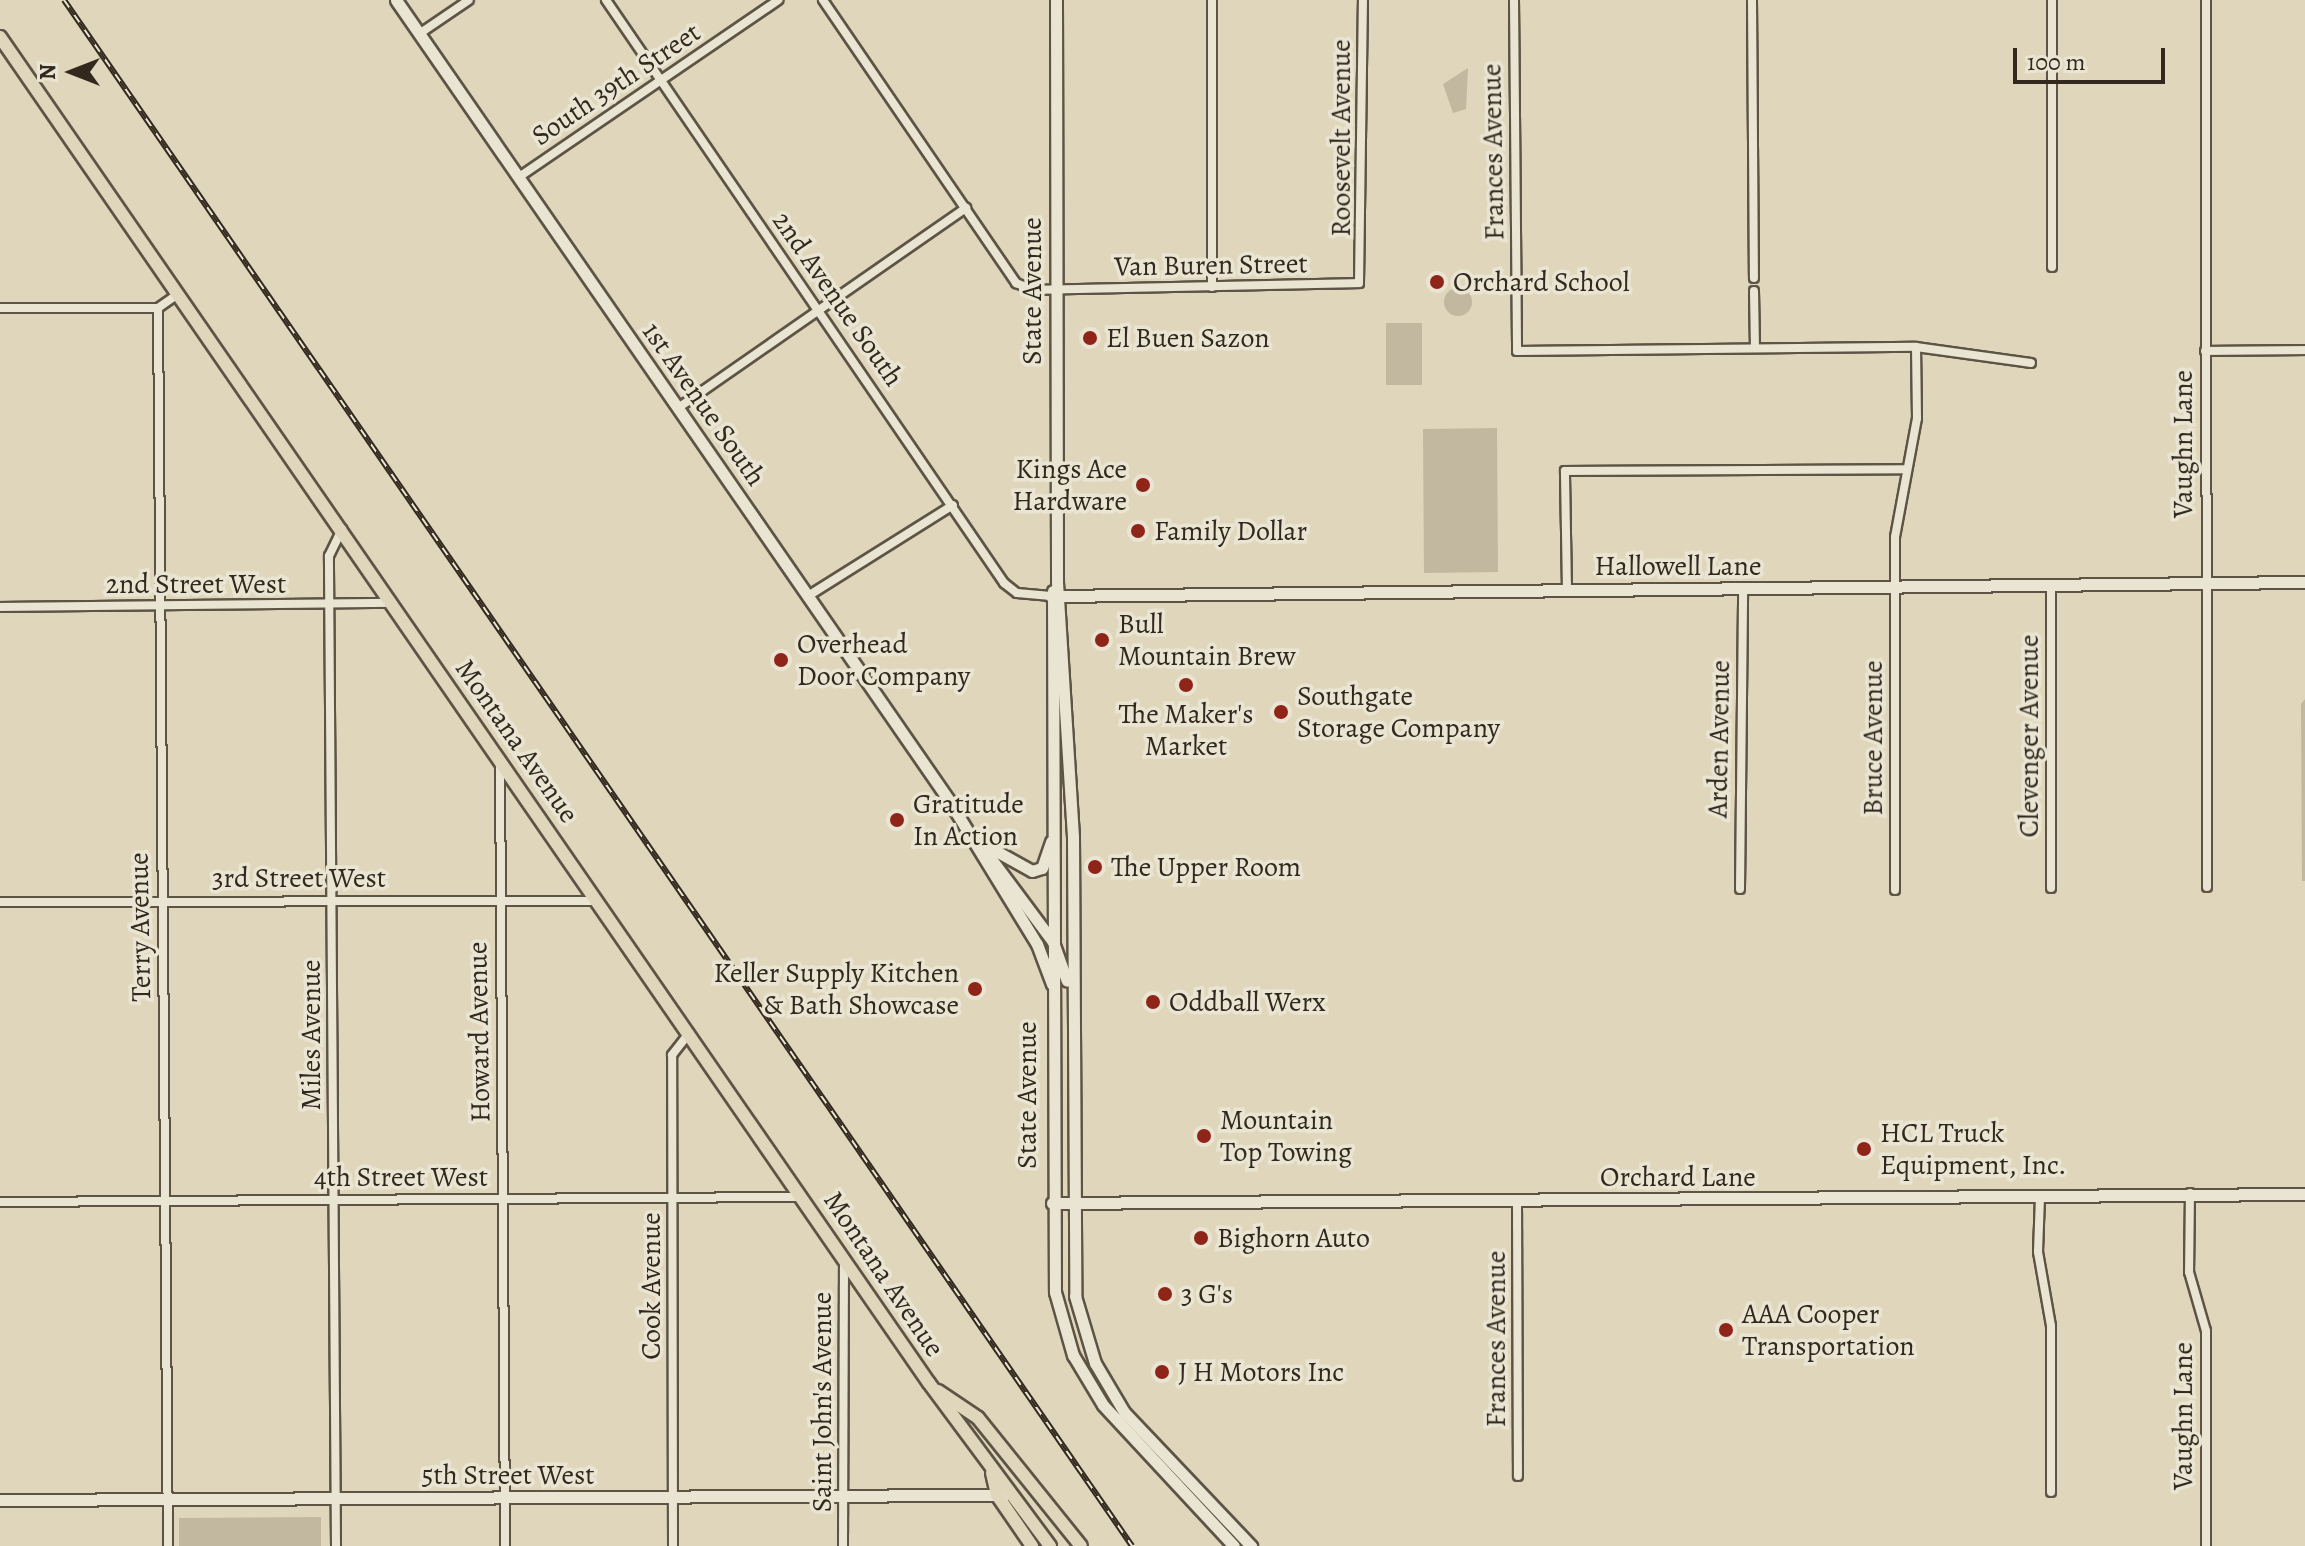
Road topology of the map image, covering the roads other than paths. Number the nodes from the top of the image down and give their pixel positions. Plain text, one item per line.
1 (396, 0) edge
2 (469, 0) edge
3 (606, 0) edge
4 (778, 0) edge
5 (823, 0) edge
6 (1056, 0) edge
7 (1212, 0) edge
8 (1363, 0) edge
9 (1514, 0) edge
10 (1752, 0) edge
11 (2052, 0) edge
12 (2206, 0) edge
13 (419, 34) junction
14 (0, 37) edge
15 (660, 80) junction
16 (519, 177) junction
17 (966, 208) junction
18 (2052, 267) dead end
19 (1363, 277) joint
20 (1754, 278) dead end
21 (1212, 287) junction
22 (1056, 290) junction
23 (1754, 291) dead end
24 (178, 294) junction
25 (0, 308) edge
26 (158, 308) junction
27 (820, 311) junction
28 (1916, 347) junction
29 (1755, 348) junction
30 (2305, 350) edge
31 (2205, 351) junction
32 (2031, 363) dead end
33 (678, 408) junction
34 (1907, 469) junction
35 (953, 505) junction
36 (342, 529) junction
37 (2305, 582) edge
38 (2051, 584) junction
39 (2204, 584) junction
40 (1896, 587) junction
41 (1743, 589) junction
42 (1567, 590) junction
43 (808, 596) junction
44 (1057, 596) junction
45 (393, 603) junction
46 (329, 605) junction
47 (0, 607) edge
48 (160, 607) junction
49 (500, 758) junction
50 (1057, 818) junction
51 (972, 836) junction
52 (2207, 887) dead end
53 (2051, 888) dead end
54 (1740, 889) dead end
55 (1895, 890) dead end
56 (500, 899) junction
57 (333, 900) junction
58 (162, 901) junction
59 (598, 901) junction
60 (0, 902) edge
61 (1053, 942) junction
62 (1052, 984) junction
63 (689, 1033) junction
64 (1072, 1097) junction
65 (2190, 1193) junction
66 (2305, 1194) edge
67 (672, 1197) junction
68 (802, 1197) junction
69 (2040, 1197) junction
70 (503, 1199) junction
71 (334, 1200) junction
72 (165, 1201) junction
73 (0, 1202) edge
74 (1517, 1202) junction
75 (1052, 1203) junction
76 (1073, 1204) junction
77 (844, 1258) junction
78 (929, 1383) junction
79 (992, 1473) junction
80 (1518, 1476) dead end
81 (2051, 1492) dead end
82 (997, 1495) junction
83 (1017, 1495) junction
84 (843, 1496) junction
85 (168, 1499) junction
86 (335, 1499) junction
87 (505, 1499) junction
88 (673, 1499) junction
89 (0, 1500) edge
90 (168, 1546) edge
91 (336, 1546) edge
92 (505, 1546) edge
93 (673, 1546) edge
94 (843, 1546) edge
95 (1032, 1546) edge
96 (1050, 1546) edge
97 (1081, 1546) edge
98 (1234, 1546) edge
99 (1251, 1546) edge
100 (2206, 1546) edge

1 - 13 street, 1st Avenue South
2 - 13 street
3 - 15 street, 2nd Avenue South
4 - 15 street, South 39th Street
5 - 17 street, Van Buren Street
6 - 22 street, State Avenue
7 - 21 street
8 - 19 street, Roosevelt Avenue
9 - 29 street, Frances Avenue
10 - 20 street
11 - 18 street
12 - 31 street, Vaughn Lane
13 - 16 street, 1st Avenue South
14 - 24 main road, Montana Avenue
15 - 16 street, South 39th Street
15 - 27 street, 2nd Avenue South
16 - 33 street, 1st Avenue South
17 - 22 street, Van Buren Street
17 - 27 street
19 - 21 street, Van Buren Street
21 - 22 street, Van Buren Street
22 - 44 street, State Avenue
23 - 29 street
24 - 26 street
24 - 36 main road, Montana Avenue
25 - 26 street
26 - 48 street, Terry Avenue
27 - 33 street
27 - 35 street, 2nd Avenue South
28 - 29 street
28 - 32 street
28 - 34 street, Bruce Avenue
30 - 31 street
31 - 39 street, Vaughn Lane
33 - 43 street, 1st Avenue South
34 - 40 street, Bruce Avenue
34 - 42 street
35 - 43 street
35 - 44 street, 2nd Avenue South
36 - 45 main road, Montana Avenue
36 - 46 street, Miles Avenue
37 - 39 street, Hallowell Lane
38 - 39 street, Hallowell Lane
38 - 40 street, Hallowell Lane
38 - 53 street, Clevenger Avenue
39 - 52 street, Vaughn Lane
40 - 41 street, Hallowell Lane
40 - 55 street, Bruce Avenue
41 - 42 street, Hallowell Lane
41 - 54 street, Arden Avenue
42 - 44 street, Hallowell Lane
43 - 51 street, 1st Avenue South
44 - 50 street, State Avenue
44 - 64 street, State Avenue
45 - 46 street, 2nd Street West
45 - 49 main road, Montana Avenue
46 - 48 street, 2nd Street West
46 - 57 street, Miles Avenue
47 - 48 street, 2nd Street West
48 - 58 street, Terry Avenue
49 - 56 street, Howard Avenue
49 - 59 main road, Montana Avenue
50 - 51 street
50 - 61 street, State Avenue
51 - 61 street, 1st Avenue South
51 - 62 street, 1st Avenue South
56 - 57 street, 3rd Street West
56 - 59 street, 3rd Street West
56 - 70 street, Howard Avenue
57 - 58 street, 3rd Street West
57 - 71 street, Miles Avenue
58 - 60 street, 3rd Street West
58 - 72 street, Terry Avenue
59 - 63 main road, Montana Avenue
61 - 62 street, State Avenue
61 - 64 street, 1st Avenue South
62 - 75 street, State Avenue
63 - 67 street, Cook Avenue
63 - 68 main road, Montana Avenue
64 - 76 street, State Avenue
65 - 66 street, Orchard Lane
65 - 69 street, Orchard Lane
65 - 100 street, Vaughn Lane
67 - 68 street, 4th Street West
67 - 70 street, 4th Street West
67 - 88 street, Cook Avenue
68 - 77 main road, Montana Avenue
69 - 74 street, Orchard Lane
69 - 81 street
70 - 71 street, 4th Street West
70 - 87 street, Howard Avenue
71 - 72 street, 4th Street West
71 - 86 street, Miles Avenue
72 - 73 street, 4th Street West
72 - 85 street, Terry Avenue
74 - 76 street, Orchard Lane
74 - 80 street, Frances Avenue
75 - 76 street, Orchard Lane
75 - 98 street, State Avenue
76 - 99 street, State Avenue
77 - 78 main road, Montana Avenue
77 - 84 street, Saint John's Avenue
78 - 79 main road, Montana Avenue
78 - 97 main road
79 - 82 main road, Montana Avenue
79 - 83 main road, Montana Avenue
82 - 83 street, 5th Street West
82 - 84 street, 5th Street West
82 - 95 main road, Montana Avenue
83 - 96 main road, Montana Avenue
84 - 88 street, 5th Street West
84 - 94 street, Saint John's Avenue
85 - 86 street, 5th Street West
85 - 89 street, 5th Street West
85 - 90 street, Terry Avenue
86 - 87 street, 5th Street West
86 - 91 street, Miles Avenue
87 - 88 street, 5th Street West
87 - 92 street, Howard Avenue
88 - 93 street, Cook Avenue

